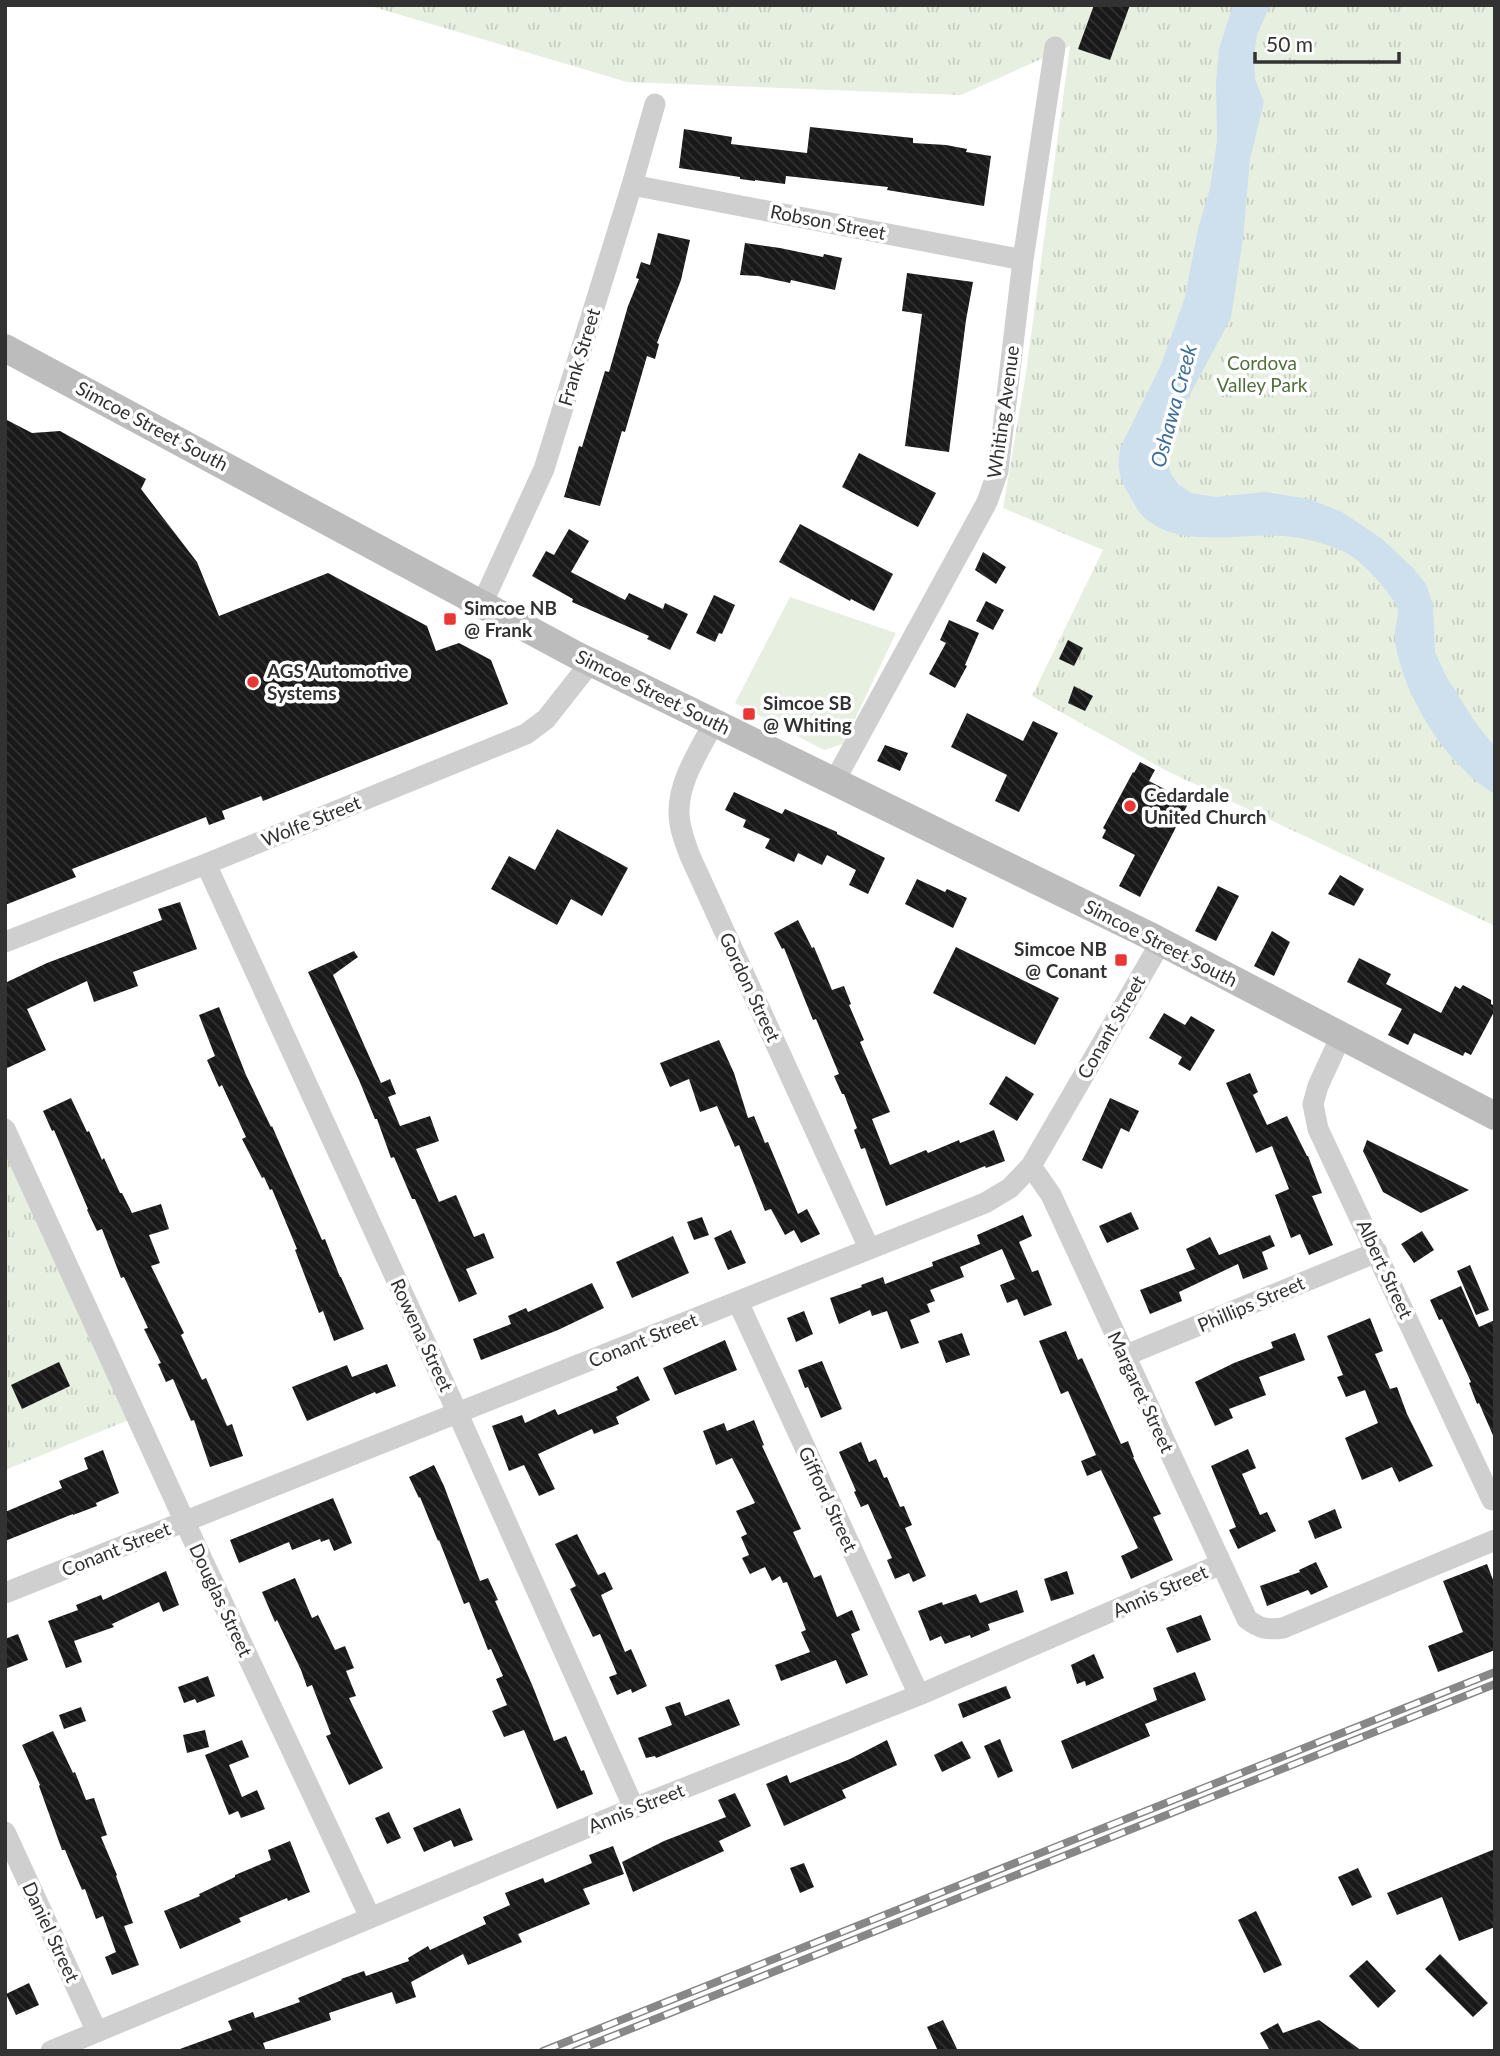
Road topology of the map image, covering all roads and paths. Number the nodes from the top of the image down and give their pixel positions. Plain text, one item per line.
1 (1055, 47) dead end
2 (655, 104) dead end
3 (632, 185) junction
4 (1023, 260) junction
5 (5, 348) edge
6 (482, 604) junction
7 (591, 662) junction
8 (714, 722) junction
9 (834, 782) junction
10 (206, 864) junction
11 (5, 942) edge
12 (1161, 942) junction
13 (1341, 1036) junction
14 (1495, 1116) edge
15 (5, 1129) edge
16 (1031, 1166) junction
17 (869, 1248) junction
18 (1377, 1252) junction
19 (738, 1302) junction
20 (1124, 1356) junction
21 (458, 1414) junction
22 (1494, 1502) edge
23 (185, 1522) junction
24 (1495, 1540) edge
25 (1221, 1564) junction
26 (5, 1594) edge
27 (919, 1696) junction
28 (634, 1808) junction
29 (5, 1832) edge
30 (370, 1917) junction
31 (97, 2032) junction
32 (51, 2051) edge

1 - 4 street, Whiting Avenue
2 - 3 street, Frank Street
3 - 4 street, Robson Street
3 - 6 street, Frank Street
4 - 9 street, Whiting Avenue
5 - 6 main road, Simcoe Street South
6 - 7 main road, Simcoe Street South
7 - 8 main road, Simcoe Street South
7 - 10 street, Wolfe Street
8 - 9 main road, Simcoe Street South
8 - 17 street, Gordon Street
9 - 12 main road, Simcoe Street South
10 - 11 street, Wolfe Street
10 - 21 street, Rowena Street
12 - 13 main road, Simcoe Street South
12 - 16 street, Conant Street
13 - 14 main road, Simcoe Street South
13 - 18 street, Albert Street
15 - 23 street, Douglas Street
16 - 17 street, Conant Street
16 - 20 street, Margaret Street
17 - 19 street, Conant Street
18 - 20 street, Phillips Street
18 - 22 street, Albert Street
19 - 21 street, Conant Street
19 - 27 street, Gifford Street
20 - 25 street, Margaret Street
21 - 23 street, Conant Street
21 - 28 street, Rowena Street
23 - 26 street, Conant Street
23 - 30 street, Douglas Street
24 - 25 street, Margaret Street
25 - 27 street, Annis Street
27 - 28 street, Annis Street
28 - 30 street, Annis Street
29 - 31 street, Daniel Street
30 - 31 street, Annis Street
31 - 32 street, Annis Street

